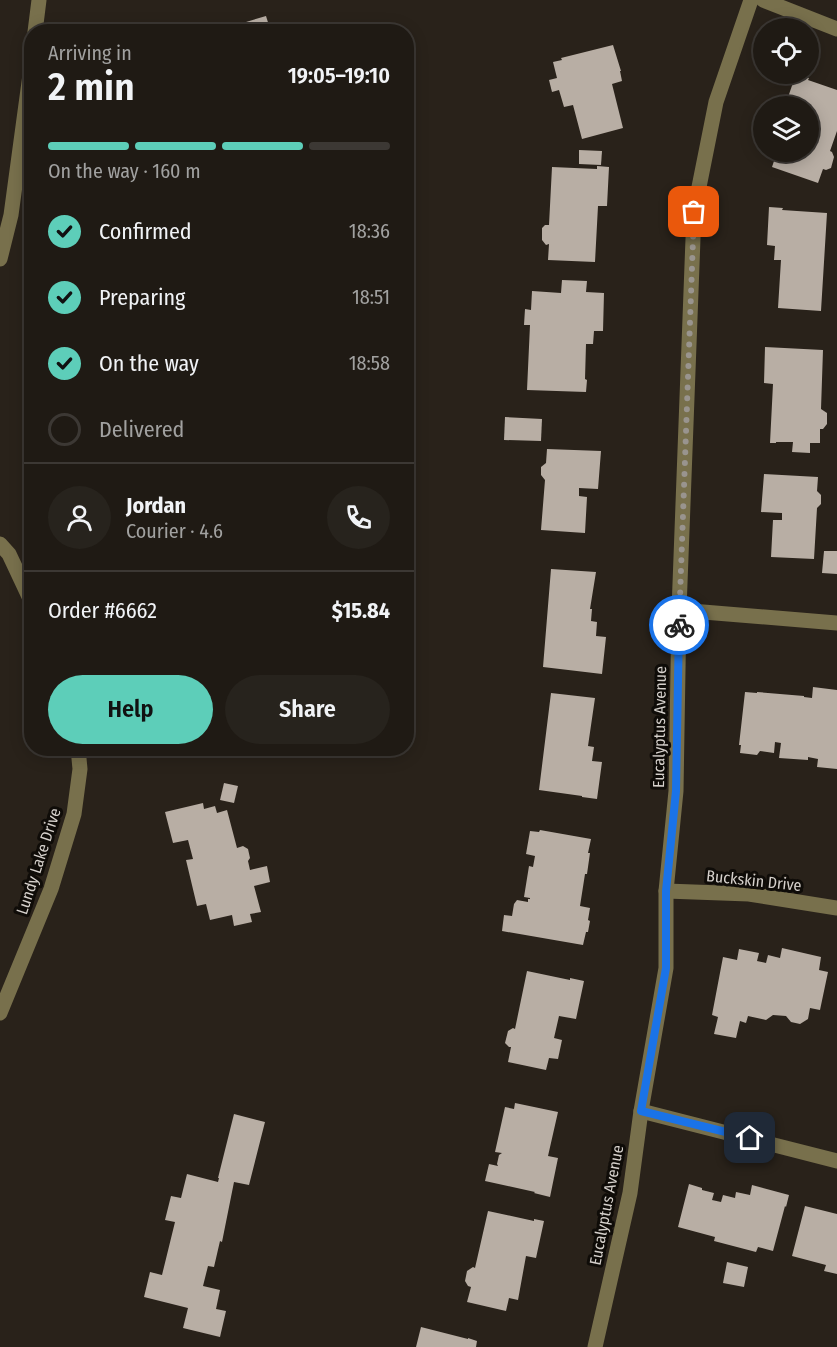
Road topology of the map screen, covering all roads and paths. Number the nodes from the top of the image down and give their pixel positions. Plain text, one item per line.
1 (39, 0) edge
2 (751, 0) edge
3 (764, 0) edge
4 (36, 24) edge
5 (837, 29) edge
6 (24, 119) edge
7 (0, 259) edge
8 (0, 544) edge
9 (24, 586) edge
10 (679, 610) junction
11 (837, 623) edge
12 (79, 756) edge
13 (666, 891) junction
14 (837, 908) edge
15 (0, 1013) edge
16 (641, 1111) junction
17 (837, 1161) edge
18 (595, 1347) edge

1 - 4 street
2 - 10 street, Eucalyptus Avenue
3 - 5 street
6 - 7 street
8 - 9 street
10 - 11 street
10 - 13 street, Eucalyptus Avenue
12 - 15 street, Lundy Lake Drive
13 - 14 street, Buckskin Drive
13 - 16 street, Eucalyptus Avenue
16 - 17 street
16 - 18 street, Eucalyptus Avenue

